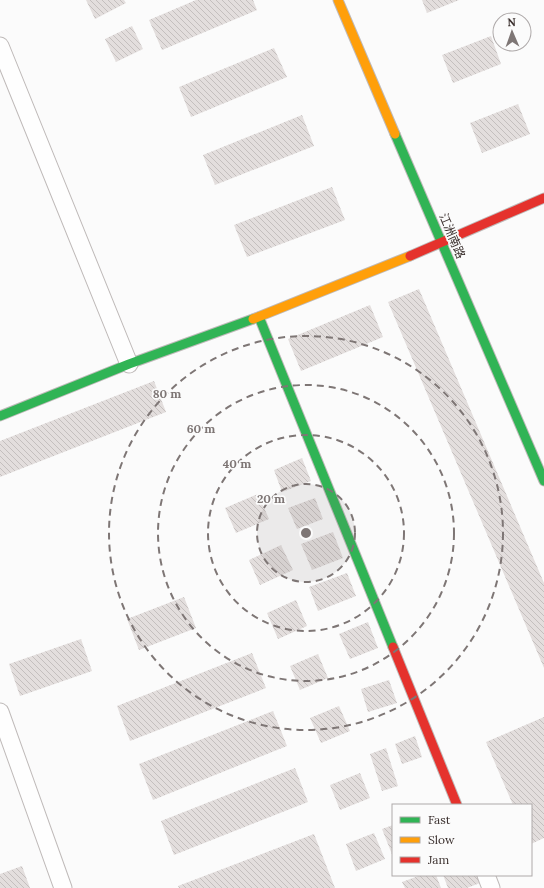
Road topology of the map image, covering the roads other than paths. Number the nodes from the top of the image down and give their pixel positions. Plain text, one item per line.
1 (338, 0) edge
2 (0, 46) edge
3 (544, 198) edge
4 (442, 243) junction
5 (259, 316) junction
6 (129, 364) junction
7 (0, 416) edge
8 (544, 481) edge
9 (0, 712) edge
10 (457, 804) edge
11 (486, 876) edge
12 (63, 888) edge
13 (491, 888) edge

1 - 4 street, 江洲南路
2 - 6 street
3 - 4 street
4 - 5 street
4 - 8 street, 江洲南路
5 - 6 street
5 - 10 street
6 - 7 street
9 - 12 street
11 - 13 street

